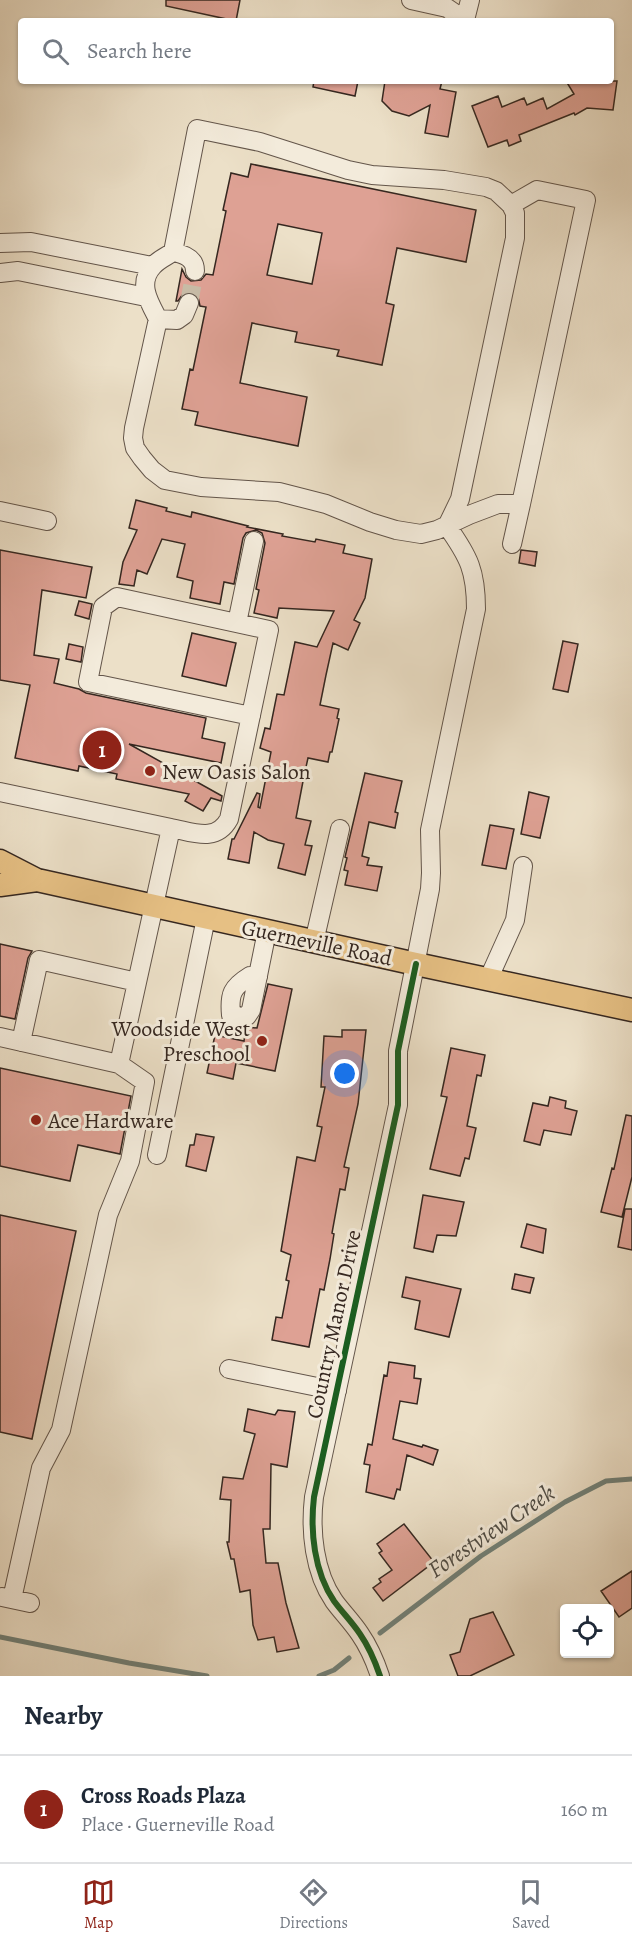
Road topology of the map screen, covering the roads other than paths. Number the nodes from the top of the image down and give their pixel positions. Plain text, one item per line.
1 (411, 0) edge
2 (470, 0) edge
3 (462, 18) edge
4 (467, 18) edge
5 (511, 205) junction
6 (0, 243) edge
7 (172, 252) junction
8 (152, 266) junction
9 (195, 271) dead end
10 (0, 273) edge
11 (146, 297) junction
12 (189, 303) tunnel mouth
13 (158, 319) junction
14 (521, 504) junction
15 (0, 511) edge
16 (47, 521) dead end
17 (447, 526) junction
18 (254, 541) dead end
19 (512, 544) dead end
20 (237, 623) junction
21 (251, 716) junction
22 (0, 792) edge
23 (171, 828) junction
24 (340, 828) dead end
25 (0, 861) edge
26 (523, 866) dead end
27 (37, 880) junction
28 (0, 885) edge
29 (154, 906) junction
30 (206, 918) junction
31 (267, 931) junction
32 (314, 942) junction
33 (416, 964) junction
34 (258, 977) dead end
35 (488, 980) junction
36 (137, 982) junction
37 (632, 1010) edge
38 (0, 1037) edge
39 (21, 1042) junction
40 (119, 1064) junction
41 (157, 1155) dead end
42 (229, 1369) dead end
43 (337, 1391) junction
44 (14, 1599) edge
45 (380, 1676) edge

1 - 3 street
2 - 4 street
5 - 7 street
5 - 14 street
5 - 17 street
6 - 8 street
7 - 8 street
7 - 9 street
8 - 11 street
10 - 11 street
11 - 13 street
12 - 13 street
13 - 17 street
14 - 17 street
14 - 19 street
15 - 16 street
17 - 33 street, Country Manor Drive
18 - 20 street
20 - 21 street
20 - 21 street
21 - 23 street
22 - 23 street
23 - 29 street
24 - 32 street
25 - 27 main road, Guerneville Road
26 - 35 street
27 - 28 main road, Guerneville Road
27 - 29 main road, Guerneville Road
29 - 30 main road, Guerneville Road
29 - 36 street
30 - 31 main road, Guerneville Road
30 - 41 street
31 - 32 main road, Guerneville Road
31 - 34 street
32 - 33 main road, Guerneville Road
33 - 35 main road, Guerneville Road
33 - 43 street, Country Manor Drive
35 - 37 main road, Guerneville Road
36 - 39 street
36 - 40 street
38 - 39 street
39 - 40 street
40 - 44 street
42 - 43 street
43 - 45 street, Country Manor Drive

